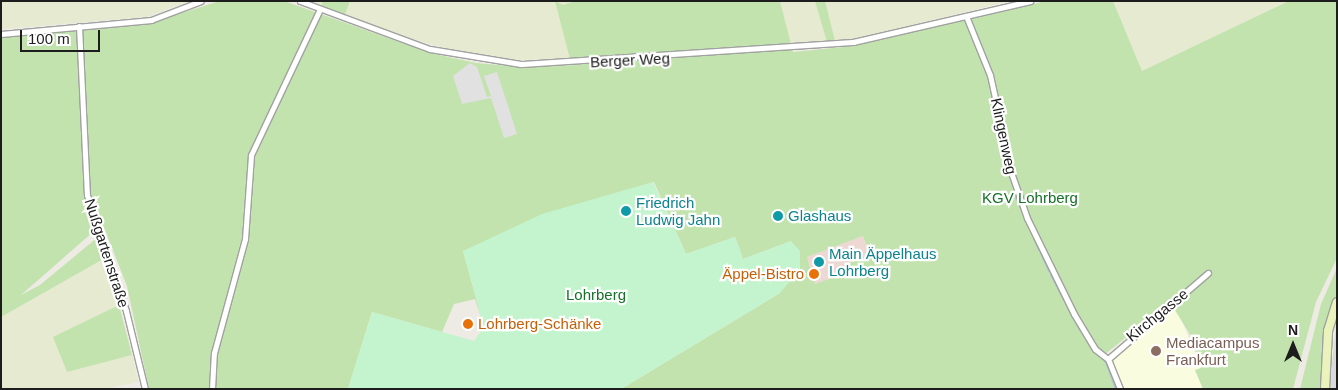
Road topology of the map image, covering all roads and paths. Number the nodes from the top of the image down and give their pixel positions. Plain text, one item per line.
1 (201, 1) edge
2 (300, 1) edge
3 (1030, 1) edge
4 (320, 9) junction
5 (966, 16) junction
6 (79, 26) junction
7 (1, 34) edge
8 (1208, 273) dead end
9 (1337, 302) edge
10 (1108, 359) junction
11 (145, 389) edge
12 (212, 389) edge
13 (1120, 389) edge
14 (1325, 389) edge

1 - 6 street
2 - 4 street, Berger Weg
3 - 5 street
4 - 5 street, Berger Weg
4 - 12 street
5 - 10 street, Klingenweg
6 - 7 street
6 - 11 street, Nußgartenstraße
8 - 10 street, Kirchgasse
9 - 14 main road
10 - 13 street, Klingenweg

